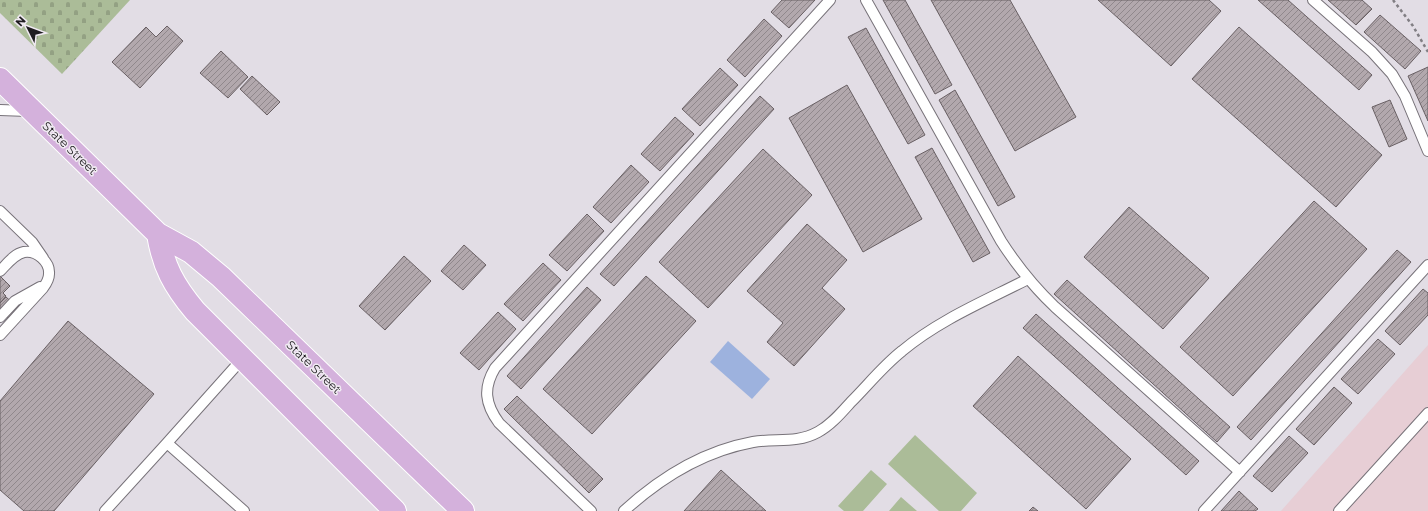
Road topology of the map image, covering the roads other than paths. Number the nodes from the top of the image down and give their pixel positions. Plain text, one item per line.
1 (830, 0) edge
2 (866, 0) edge
3 (1313, 0) edge
4 (0, 79) edge
5 (0, 110) edge
6 (33, 111) junction
7 (1428, 151) edge
8 (0, 212) edge
9 (158, 234) junction
10 (44, 260) junction
11 (1428, 265) edge
12 (0, 271) edge
13 (1028, 279) junction
14 (47, 283) junction
15 (0, 317) edge
16 (0, 335) edge
17 (243, 358) junction
18 (1428, 413) edge
19 (167, 443) junction
20 (1240, 472) junction
21 (105, 511) edge
22 (244, 511) edge
23 (395, 511) edge
24 (463, 511) edge
25 (591, 511) edge
26 (624, 511) edge
27 (1204, 511) edge
28 (1339, 511) edge

1 - 25 lane
2 - 13 lane
3 - 7 lane
4 - 6 main road, State Street
5 - 6 lane
6 - 9 main road, State Street
8 - 10 lane
9 - 17 main road
9 - 24 main road, State Street
10 - 12 lane
10 - 14 lane
11 - 20 lane
13 - 20 lane
13 - 26 lane
14 - 15 lane
14 - 16 lane
17 - 19 lane
17 - 23 main road
18 - 28 lane
19 - 21 lane
19 - 22 lane
20 - 27 lane

